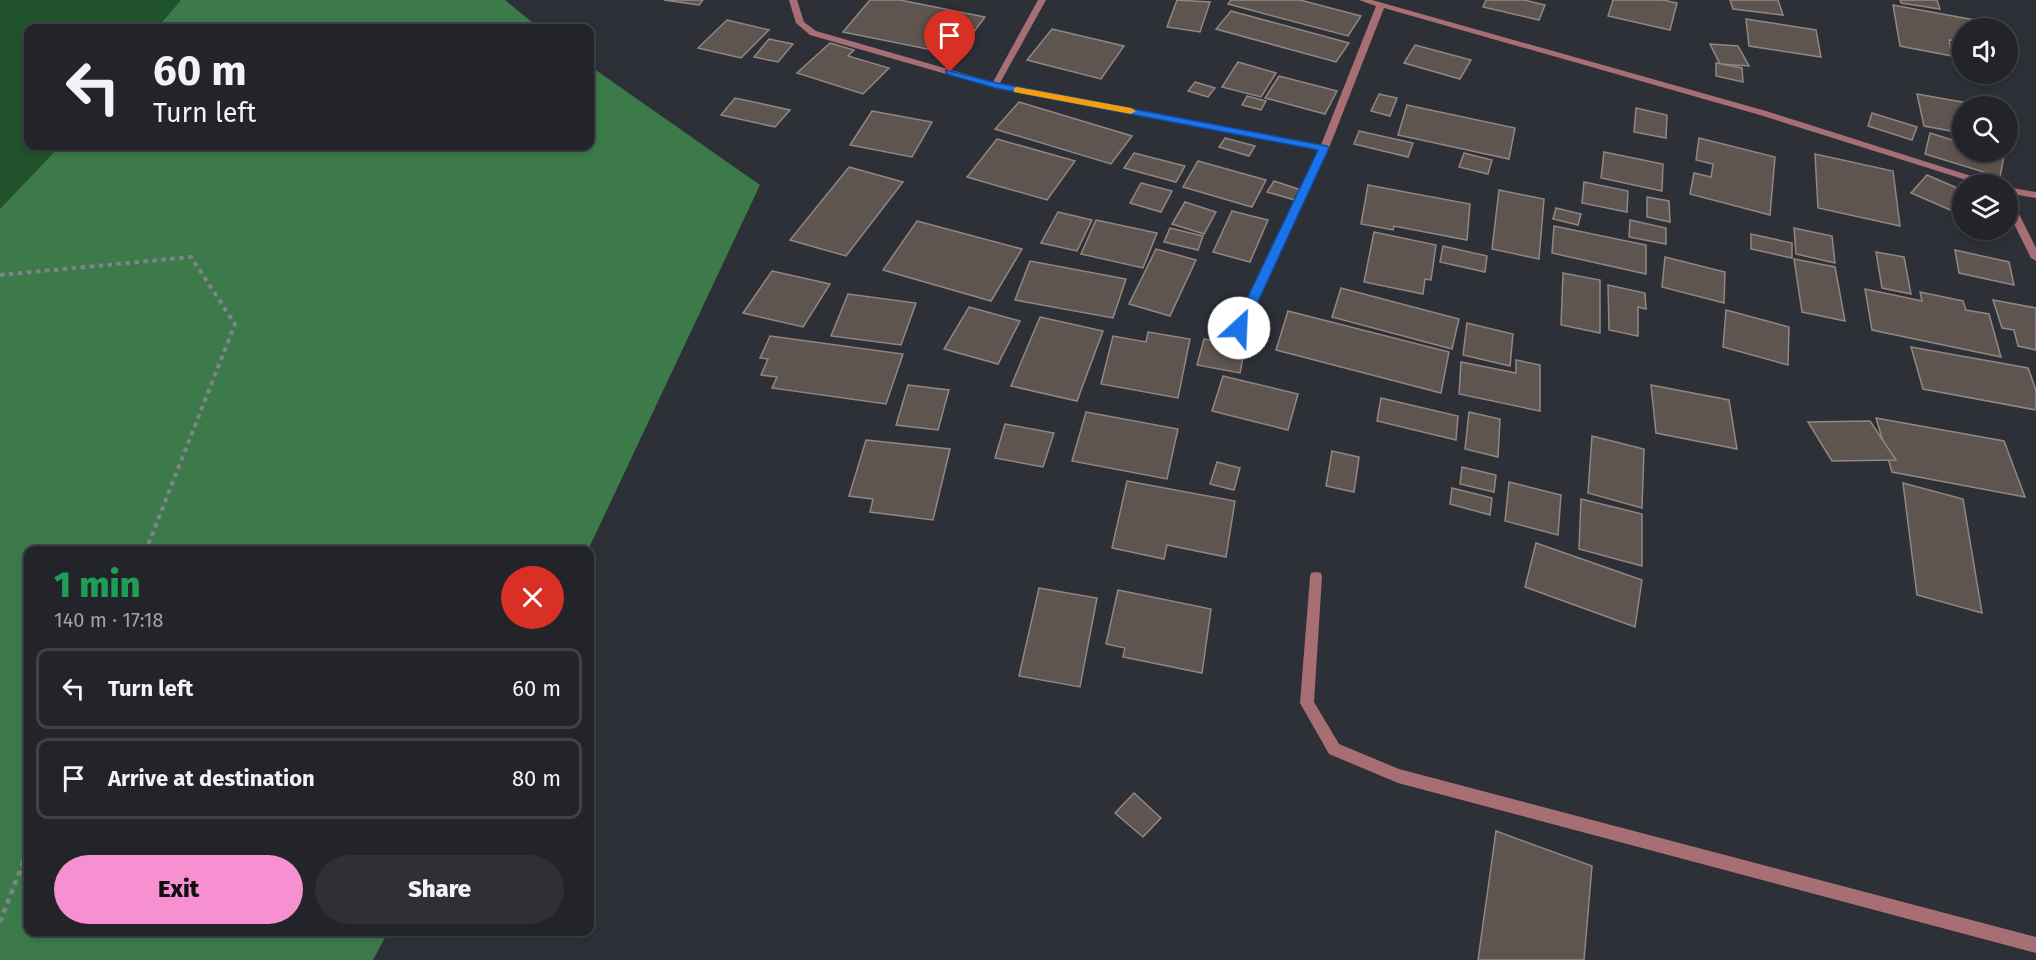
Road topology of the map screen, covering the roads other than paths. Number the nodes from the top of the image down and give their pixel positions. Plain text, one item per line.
1 (793, 0) edge
2 (1042, 0) edge
3 (1363, 0) edge
4 (1381, 5) junction
5 (995, 86) junction
6 (1324, 148) junction
7 (1955, 174) edge
8 (2018, 192) edge
9 (2036, 195) edge
10 (2018, 222) edge
11 (2036, 258) edge
12 (1239, 328) dead end
13 (1316, 577) dead end
14 (2036, 945) edge

1 - 5 street
2 - 5 street
3 - 4 street
4 - 6 street
4 - 7 street
5 - 6 street
6 - 12 street
8 - 9 street
10 - 11 street
13 - 14 street

